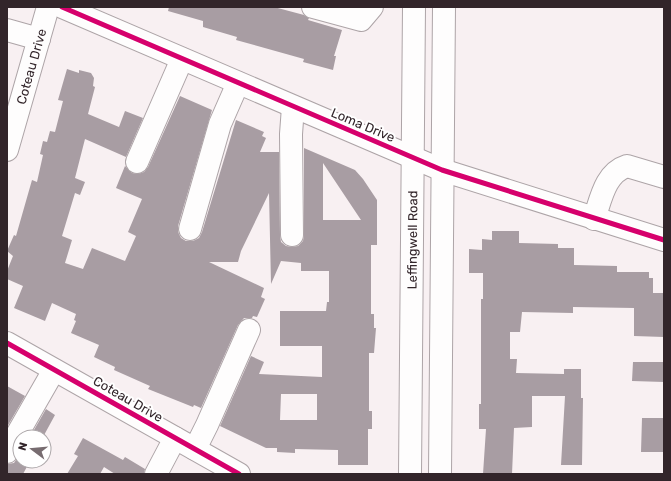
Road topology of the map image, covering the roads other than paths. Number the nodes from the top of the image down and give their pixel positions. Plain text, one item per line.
1 (48, 7) edge
2 (62, 7) edge
3 (312, 7) edge
4 (372, 7) edge
5 (414, 7) edge
6 (444, 7) edge
7 (7, 30) edge
8 (39, 39) junction
9 (182, 58) junction
10 (238, 83) junction
11 (294, 107) junction
12 (12, 114) edge
13 (7, 150) edge
14 (413, 158) junction
15 (137, 162) dead end
16 (442, 170) junction
17 (664, 177) edge
18 (594, 219) junction
19 (190, 229) dead end
20 (292, 235) dead end
21 (664, 240) edge
22 (249, 330) dead end
23 (7, 343) edge
24 (54, 370) junction
25 (175, 438) junction
26 (195, 449) junction
27 (7, 452) edge
28 (156, 474) edge
29 (239, 474) edge
30 (410, 474) edge
31 (440, 474) edge

1 - 8 street, Coteau Drive
2 - 9 street, Loma Drive
3 - 4 street
5 - 14 street, Leffingwell Road
6 - 16 street
7 - 8 street
8 - 12 street, Coteau Drive
9 - 10 street, Loma Drive
9 - 15 street
10 - 11 street, Loma Drive
10 - 19 street
11 - 14 street, Loma Drive
11 - 20 street
12 - 13 street, Coteau Drive
14 - 16 street, Loma Drive
14 - 30 street, Leffingwell Road
16 - 18 street, Loma Drive
16 - 31 street
17 - 18 street
18 - 21 street, Loma Drive
22 - 26 street
23 - 24 street, Coteau Drive
24 - 25 street, Coteau Drive
24 - 27 street
25 - 26 street, Coteau Drive
25 - 28 street
26 - 29 street, Coteau Drive

